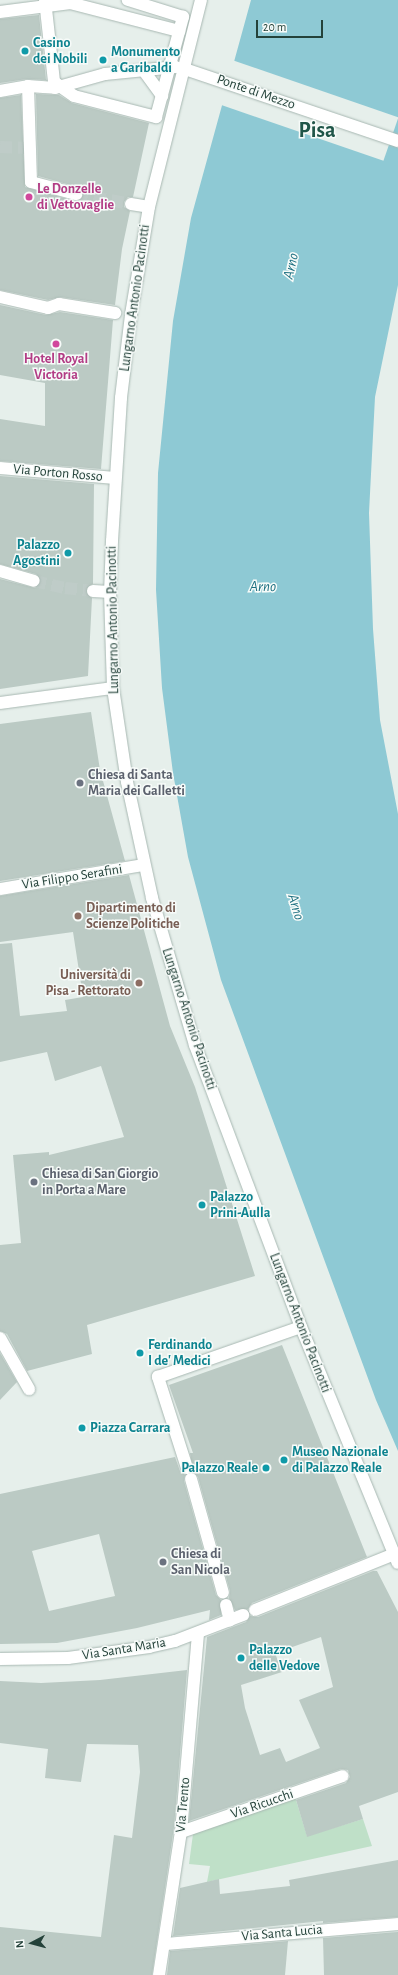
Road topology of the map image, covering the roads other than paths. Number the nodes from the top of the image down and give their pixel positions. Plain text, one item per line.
1 (128, 0) edge
2 (201, 0) edge
3 (70, 1) edge
4 (45, 3) edge
5 (0, 12) edge
6 (179, 31) junction
7 (170, 66) junction
8 (182, 68) junction
9 (144, 70) junction
10 (28, 86) junction
11 (57, 88) junction
12 (0, 91) edge
13 (162, 96) junction
14 (398, 141) edge
15 (76, 194) tunnel mouth
16 (131, 204) tunnel mouth
17 (149, 207) junction
18 (0, 297) edge
19 (115, 313) dead end
20 (0, 468) edge
21 (115, 478) junction
22 (0, 571) edge
23 (34, 581) tunnel mouth
24 (93, 591) tunnel mouth
25 (110, 592) junction
26 (113, 688) junction
27 (0, 703) edge
28 (144, 865) junction
29 (0, 889) edge
30 (301, 1327) junction
31 (0, 1338) edge
32 (29, 1389) dead end
33 (396, 1559) edge
34 (255, 1610) dead end
35 (243, 1615) dead end
36 (230, 1621) junction
37 (198, 1633) junction
38 (0, 1659) edge
39 (343, 1776) dead end
40 (181, 1832) junction
41 (398, 1924) edge
42 (166, 1944) junction
43 (159, 1975) edge

1 - 6 street
2 - 8 street, Lungarno Antonio Pacinotti
3 - 4 street
3 - 6 street
4 - 5 street
4 - 11 street
6 - 7 street
7 - 8 street, Ponte di Mezzo
7 - 9 street, Ponte di Mezzo
7 - 13 street
8 - 14 street, Ponte di Mezzo
8 - 17 street, Lungarno Antonio Pacinotti
9 - 11 street, Ponte di Mezzo
9 - 13 street
10 - 11 street
10 - 12 street
10 - 15 street
11 - 13 street
16 - 17 street
17 - 21 street, Lungarno Antonio Pacinotti
18 - 19 street
20 - 21 street, Via Porton Rosso
21 - 25 street, Lungarno Antonio Pacinotti
22 - 23 street
24 - 25 street
25 - 26 street, Lungarno Antonio Pacinotti
26 - 27 street
26 - 28 street, Lungarno Antonio Pacinotti
28 - 29 street, Via Filippo Serafini
28 - 30 street, Lungarno Antonio Pacinotti
30 - 33 street, Lungarno Antonio Pacinotti
30 - 36 street
31 - 32 street
33 - 34 street
35 - 36 street, Via Santa Maria
36 - 37 street, Via Santa Maria
37 - 38 street, Via Santa Maria
37 - 40 street, Via Trento
39 - 40 street, Via Ricucchi
40 - 42 street, Via Trento
41 - 42 street, Via Santa Lucia
42 - 43 street, Via Trento

